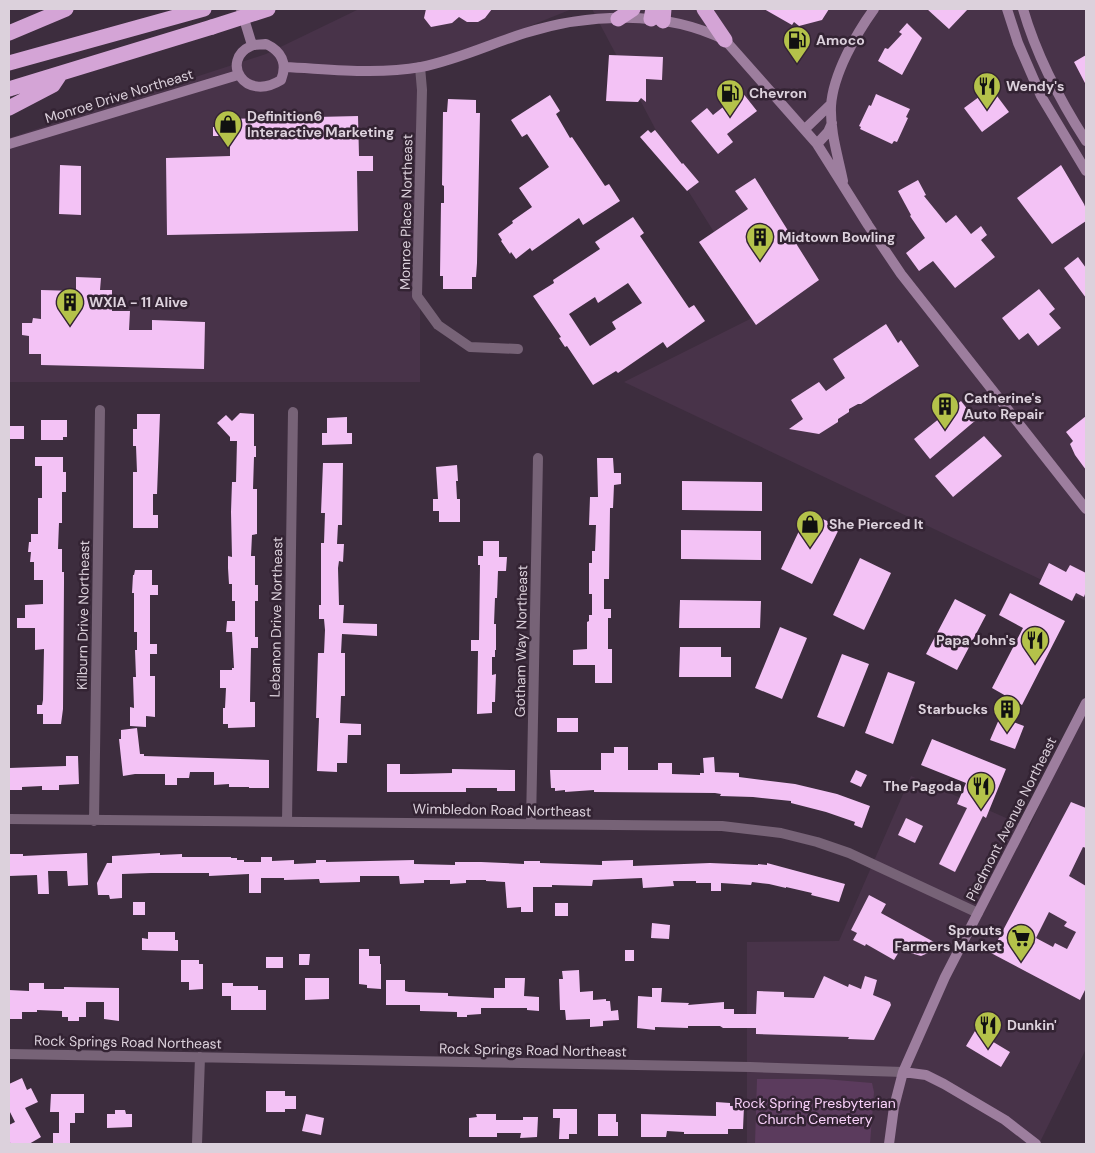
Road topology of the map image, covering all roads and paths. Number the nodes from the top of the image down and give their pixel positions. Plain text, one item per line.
1 (48, 9) edge
2 (66, 9) edge
3 (204, 9) edge
4 (241, 9) edge
5 (268, 9) edge
6 (633, 9) edge
7 (704, 9) edge
8 (874, 9) edge
9 (1007, 9) edge
10 (1023, 9) edge
11 (658, 14) edge
12 (618, 19) junction
13 (9, 26) edge
14 (9, 33) edge
15 (725, 40) junction
16 (252, 45) junction
17 (9, 63) edge
18 (284, 67) junction
19 (420, 67) junction
20 (61, 74) junction
21 (238, 75) junction
22 (9, 89) edge
23 (831, 104) junction
24 (9, 108) edge
25 (832, 123) junction
26 (805, 129) junction
27 (1086, 141) edge
28 (9, 144) edge
29 (817, 144) junction
30 (1086, 171) edge
31 (844, 188) junction
32 (518, 349) dead end
33 (100, 410) dead end
34 (293, 412) dead end
35 (538, 458) dead end
36 (1086, 509) edge
37 (1086, 703) edge
38 (9, 819) edge
39 (94, 821) junction
40 (287, 822) junction
41 (531, 824) junction
42 (978, 913) junction
43 (9, 1054) edge
44 (200, 1058) junction
45 (903, 1072) junction
46 (197, 1144) edge
47 (889, 1144) edge
48 (1036, 1144) edge

1 - 13 highway
2 - 14 highway
3 - 17 highway
4 - 16 main road
5 - 20 highway, bridge
6 - 12 highway
7 - 15 highway
8 - 23 main road
9 - 30 main road
10 - 27 main road
11 - 12 main road
11 - 15 main road
12 - 19 main road
15 - 26 main road
16 - 18 main road
16 - 21 main road
18 - 19 main road
18 - 21 main road
19 - 32 street, Monroe Place Northeast
20 - 22 highway
20 - 24 highway
21 - 28 main road, Monroe Drive Northeast
23 - 25 main road
23 - 26 main road
25 - 29 main road
25 - 31 main road
26 - 29 main road
29 - 31 main road
31 - 36 main road
33 - 39 street, Kilburn Drive Northeast
34 - 40 street, Lebanon Drive Northeast
35 - 41 street, Gotham Way Northeast
37 - 42 main road, Piedmont Avenue Northeast
38 - 39 street, Wimbledon Road Northeast
39 - 40 street, Wimbledon Road Northeast
40 - 41 street, Wimbledon Road Northeast
41 - 42 street, Wimbledon Road Northeast
42 - 45 main road, Piedmont Avenue Northeast
43 - 44 street, Rock Springs Road Northeast
44 - 45 street, Rock Springs Road Northeast
44 - 46 street
45 - 47 main road, Piedmont Avenue Northeast
45 - 48 main road, Rock Springs Road Northeast

